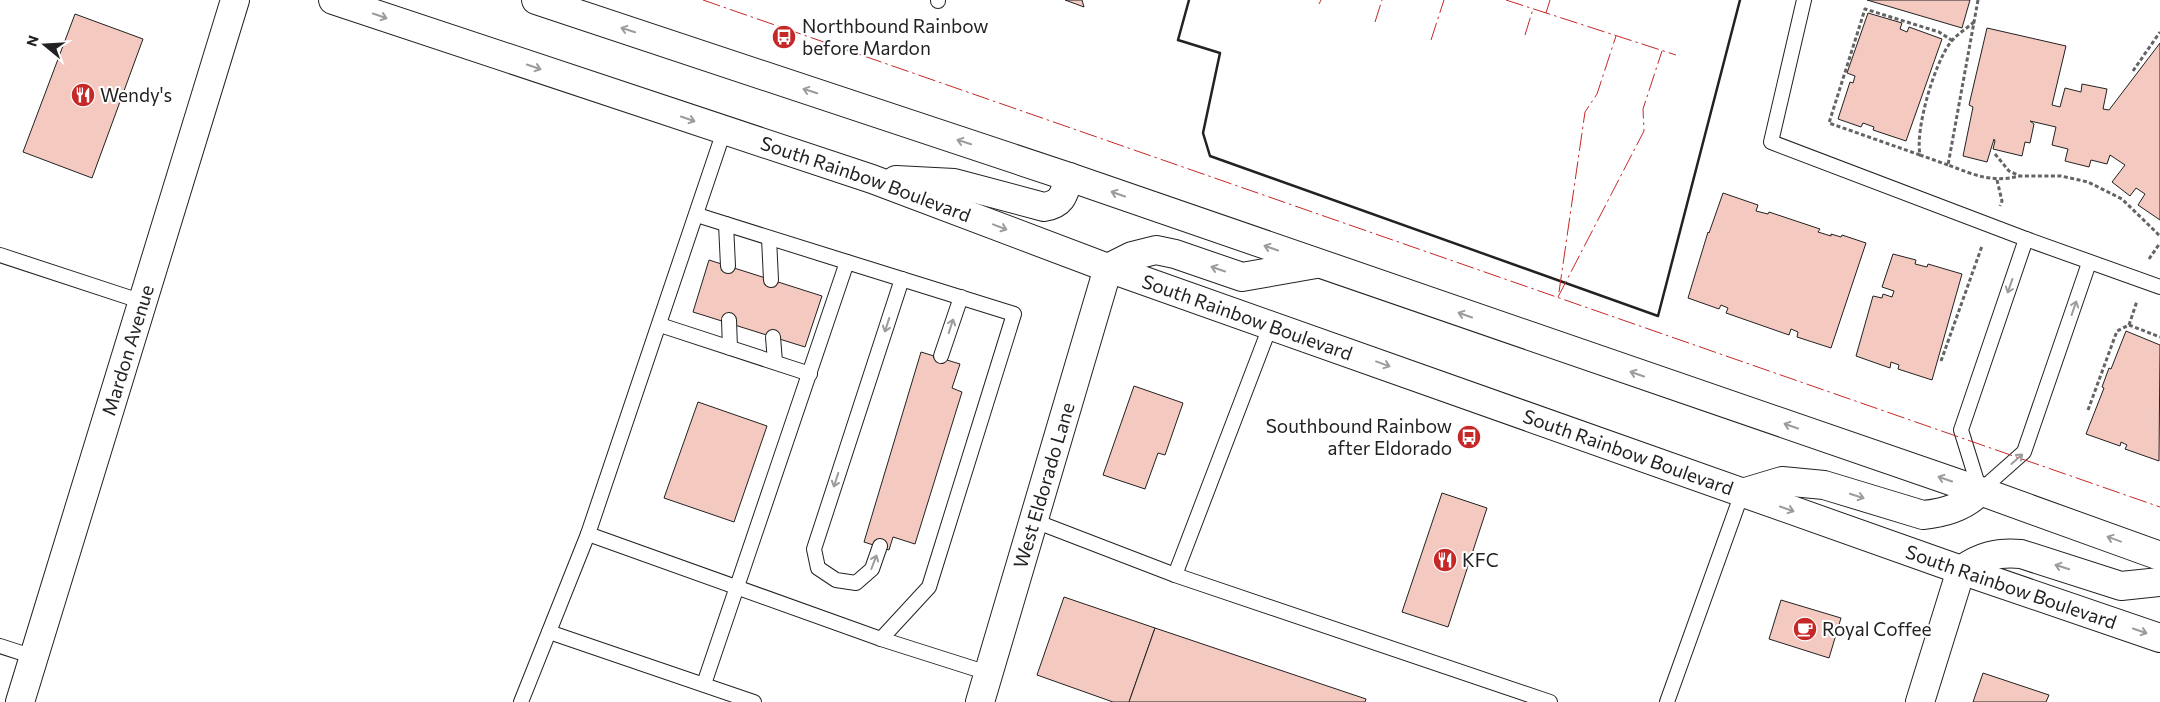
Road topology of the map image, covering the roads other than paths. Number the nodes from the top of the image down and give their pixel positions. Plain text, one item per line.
1 (235, 0) edge
2 (334, 0) edge
3 (1804, 0) edge
4 (534, 1) edge
5 (724, 131) junction
6 (1069, 177) junction
7 (872, 179) junction
8 (697, 216) junction
9 (726, 224) junction
10 (769, 238) junction
11 (2026, 239) junction
12 (0, 255) edge
13 (847, 262) junction
14 (2089, 263) junction
15 (1317, 264) junction
16 (728, 266) dead end
17 (1108, 268) junction
18 (902, 279) junction
19 (771, 280) dead end
20 (2160, 287) edge
21 (960, 297) junction
22 (143, 302) junction
23 (730, 320) dead end
24 (1271, 324) junction
25 (660, 325) junction
26 (773, 337) dead end
27 (730, 348) junction
28 (941, 356) dead end
29 (774, 362) junction
30 (810, 374) junction
31 (1980, 491) junction
32 (1742, 493) junction
33 (1032, 520) junction
34 (588, 534) junction
35 (880, 546) dead end
36 (2160, 556) edge
37 (1962, 570) junction
38 (1175, 575) junction
39 (2160, 582) edge
40 (738, 587) junction
41 (549, 632) junction
42 (2160, 638) edge
43 (881, 639) junction
44 (0, 646) edge
45 (34, 657) junction
46 (988, 673) junction
47 (704, 684) junction
48 (20, 702) edge
49 (521, 702) edge
50 (754, 702) edge
51 (980, 702) edge
52 (1550, 702) edge
53 (1667, 702) edge
54 (1920, 702) edge

1 - 22 main road, Mardon Avenue
2 -> 5 main road, South Rainbow Boulevard
3 - 11 lane
6 -> 4 main road
5 - 7 main road, South Rainbow Boulevard
5 - 8 lane
6 - 7 main road
15 -> 6 main road
7 -> 17 main road, South Rainbow Boulevard
8 - 9 lane
8 - 25 lane
9 - 10 lane
9 - 16 lane
10 - 13 lane
10 - 19 lane
11 - 14 lane
11 -> 31 lane
12 - 22 lane
13 - 18 lane
13 - 30 lane
14 - 20 lane
31 -> 14 lane
15 -> 17 main road
31 -> 15 main road
17 - 24 main road, South Rainbow Boulevard
17 - 33 main road, West Eldorado Lane
18 - 21 lane
18 -> 35 lane
28 -> 21 lane
21 - 43 lane
22 - 45 main road, Mardon Avenue
23 - 27 lane
24 -> 32 main road, South Rainbow Boulevard
24 - 38 lane
25 - 27 lane
25 - 34 lane
26 - 29 lane
27 - 29 lane
29 - 30 lane
30 - 40 lane
32 -> 31 main road
36 -> 31 main road
32 -> 37 main road, South Rainbow Boulevard
32 - 53 lane
33 - 38 lane
33 - 46 main road, West Eldorado Lane
34 - 40 lane
34 - 41 lane
39 -> 37 main road
37 -> 42 main road, South Rainbow Boulevard
37 - 54 main road
38 - 52 lane
40 - 43 lane
40 - 47 lane
41 - 47 lane
41 - 49 lane
43 - 46 lane
44 - 45 lane
45 - 48 main road, Mardon Avenue
46 - 51 main road, West Eldorado Lane
47 - 50 lane

